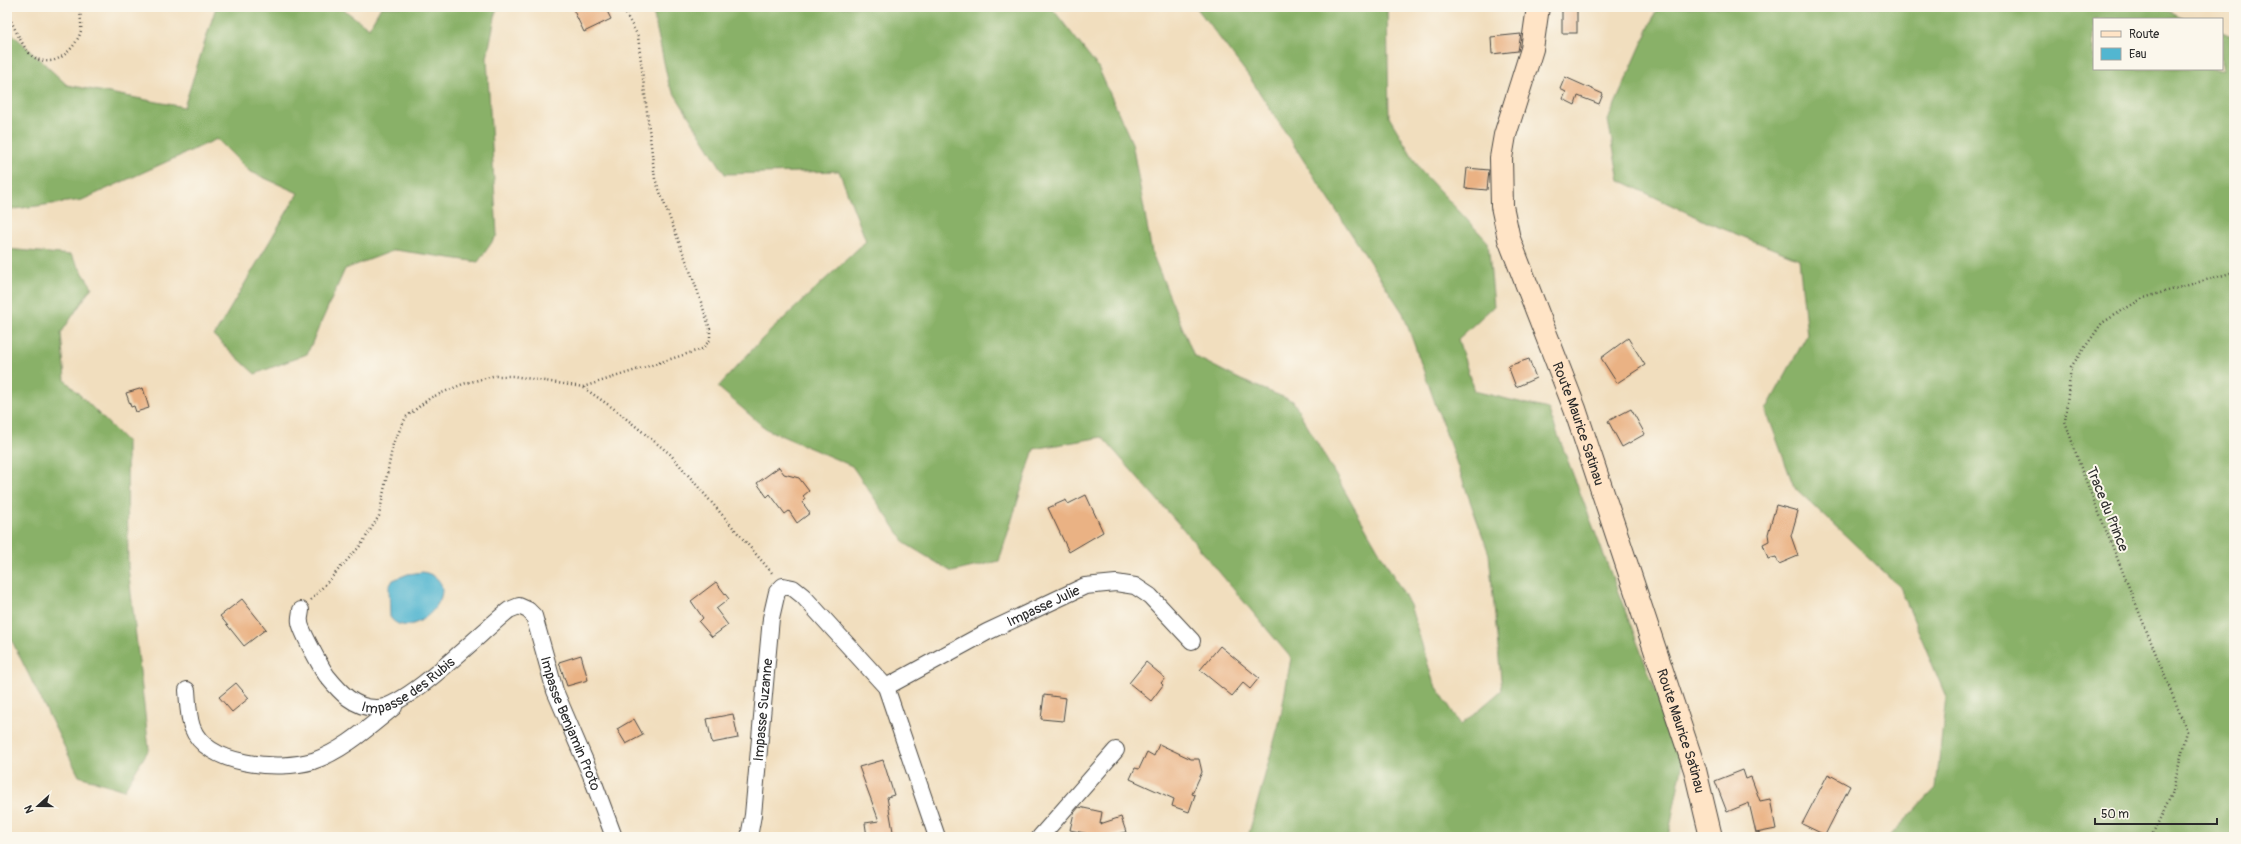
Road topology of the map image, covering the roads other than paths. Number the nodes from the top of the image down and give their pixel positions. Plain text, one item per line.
1 (1538, 7) edge
2 (302, 610) road end
3 (528, 610) joint
4 (1192, 642) dead end
5 (886, 687) junction
6 (187, 690) dead end
7 (401, 700) junction
8 (1116, 750) dead end
9 (614, 837) edge
10 (749, 837) edge
11 (937, 837) edge
12 (1040, 837) edge
13 (1711, 837) edge

1 - 13 main road, Route Maurice Satinau
2 - 7 street, Impasse des Rubis
3 - 7 street, Impasse des Rubis
3 - 9 street, Impasse Benjamin Proto
4 - 5 street, Impasse Julie
5 - 10 street, Impasse Suzanne
5 - 11 street
6 - 7 street
8 - 12 street

